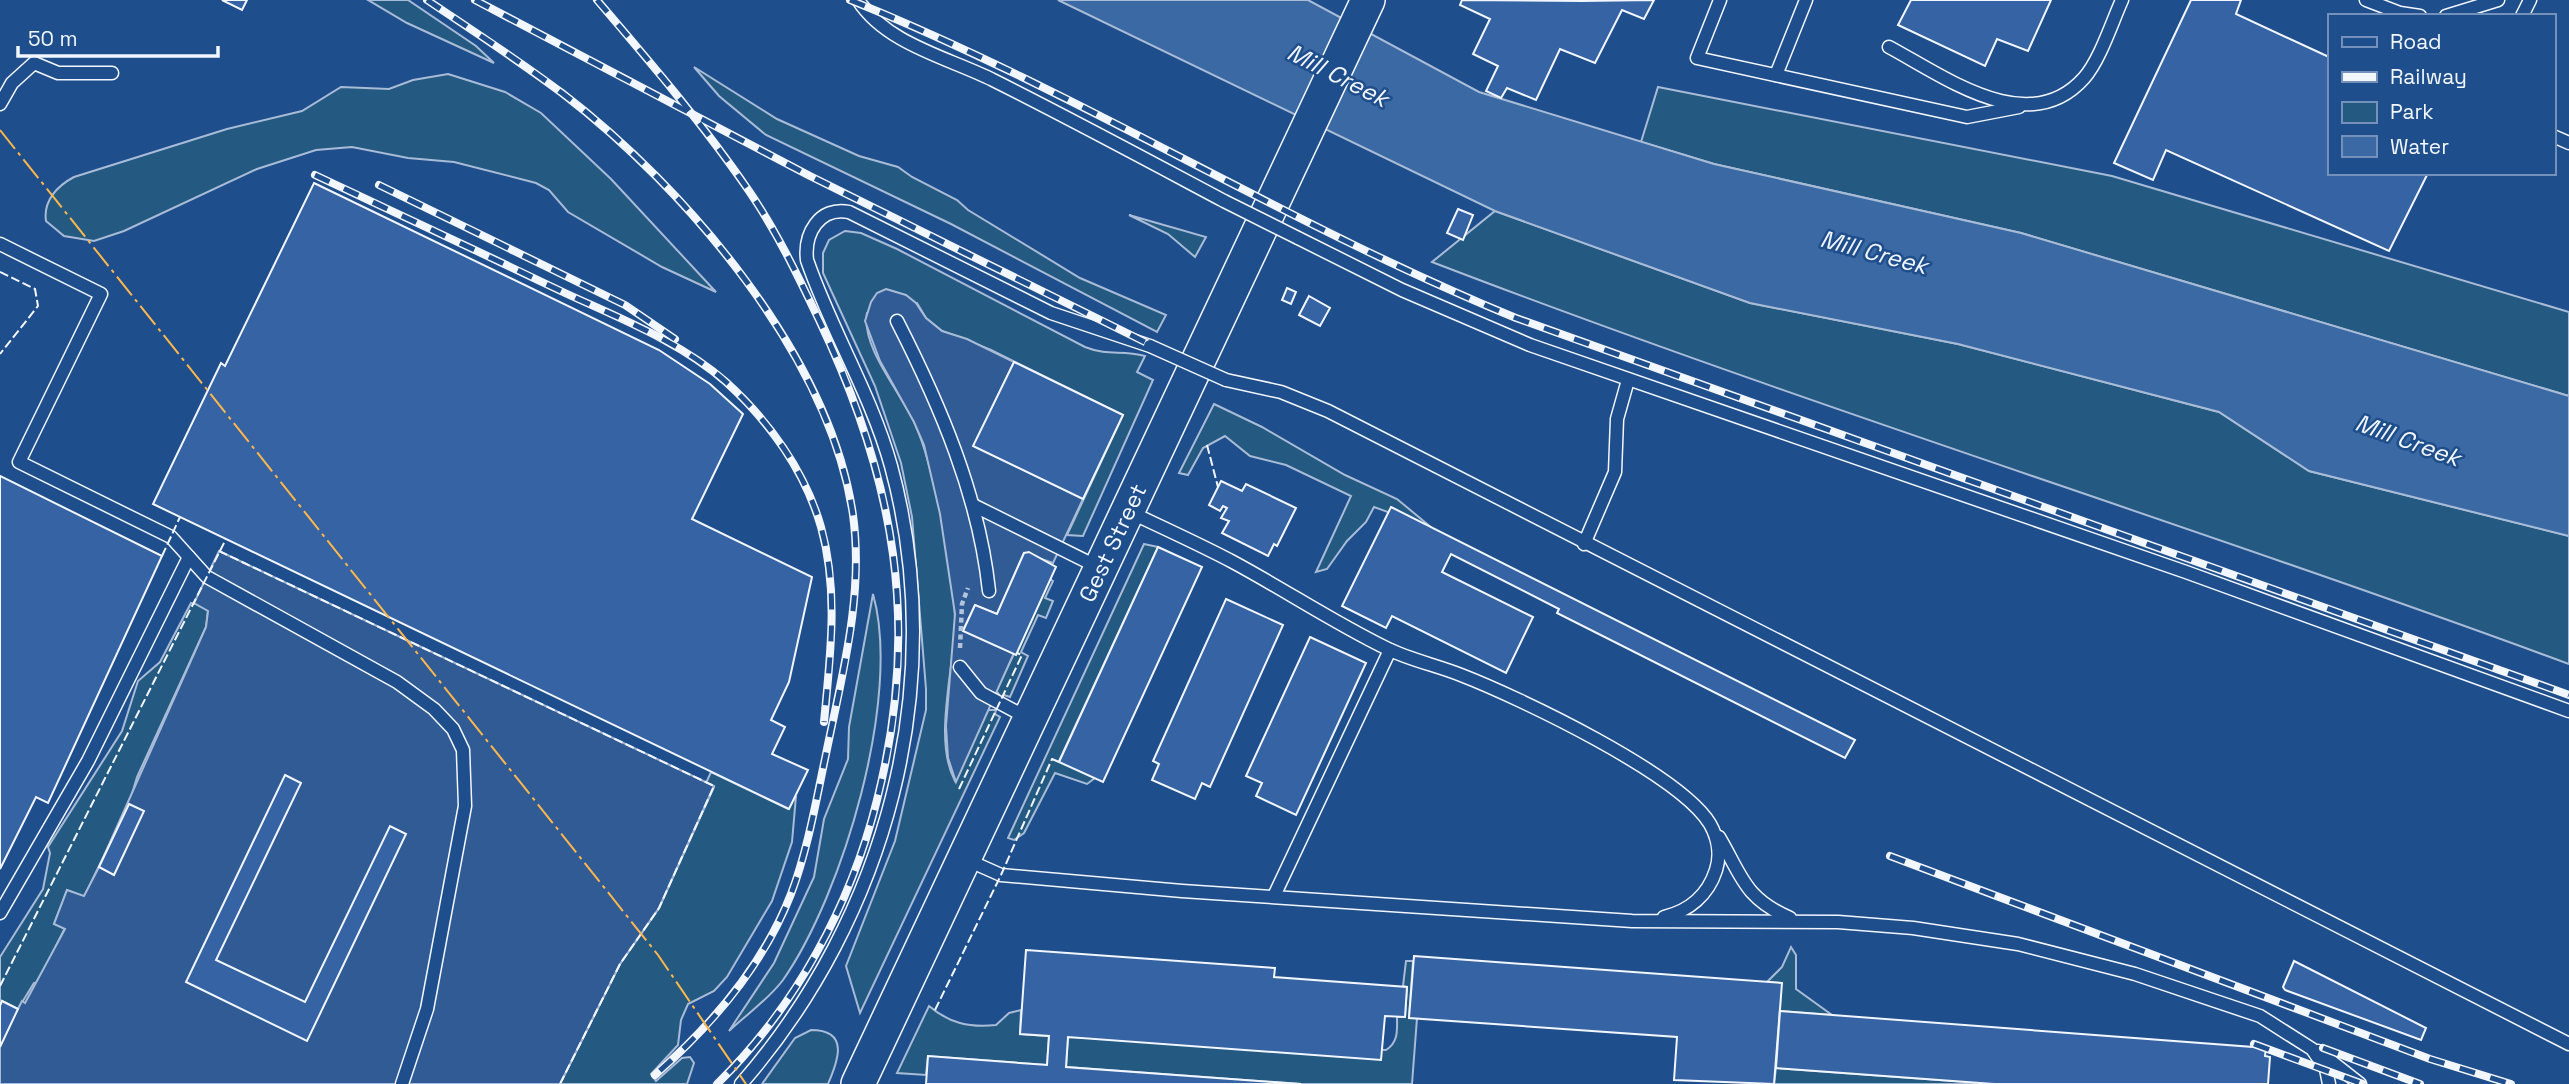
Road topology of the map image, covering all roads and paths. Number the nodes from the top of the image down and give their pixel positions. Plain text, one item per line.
1 (858, 0) edge
2 (1368, 0) edge
3 (1720, 0) edge
4 (1806, 0) edge
5 (2122, 0) edge
6 (2366, 0) edge
7 (2498, 0) edge
8 (2407, 14) edge
9 (2452, 14) edge
10 (1889, 47) dead end
11 (112, 73) dead end
12 (1776, 75) junction
13 (0, 104) edge
14 (2019, 107) junction
15 (0, 244) edge
16 (897, 321) dead end
17 (1628, 380) junction
18 (973, 505) junction
19 (1127, 511) junction
20 (1584, 544) junction
21 (189, 557) junction
22 (986, 567) junction
23 (1100, 568) junction
24 (989, 591) dead end
25 (1390, 650) junction
26 (960, 667) joint
27 (2569, 711) edge
28 (1029, 718) junction
29 (1709, 822) junction
30 (964, 858) junction
31 (1274, 897) junction
32 (0, 913) edge
33 (1632, 921) junction
34 (1804, 921) junction
35 (2286, 1030) junction
36 (2569, 1044) edge
37 (402, 1084) edge
38 (741, 1084) edge
39 (858, 1084) edge
40 (2329, 1084) edge
41 (2360, 1084) edge

1 - 17 lane, bridge
2 - 19 street, Gest Street
3 - 12 lane
4 - 12 lane
5 - 14 lane
6 - 8 lane
7 - 9 lane
10 - 14 lane
11 - 13 lane
12 - 14 lane
15 - 21 lane
16 - 18 lane
17 - 20 lane
17 - 27 lane
18 - 22 lane
18 - 23 lane
19 - 23 street, Gest Street
19 - 25 lane
20 - 36 lane
20 - 38 lane, bridge
21 - 32 lane
21 - 37 lane
22 - 24 lane
22 - 26 path
23 - 28 street, Gest Street
25 - 29 lane
25 - 31 lane
26 - 28 lane
28 - 30 street, Gest Street
29 - 33 lane
29 - 34 lane
30 - 31 lane
30 - 39 street, Gest Street
31 - 33 lane
33 - 34 lane
34 - 35 lane
35 - 40 lane
35 - 41 lane

